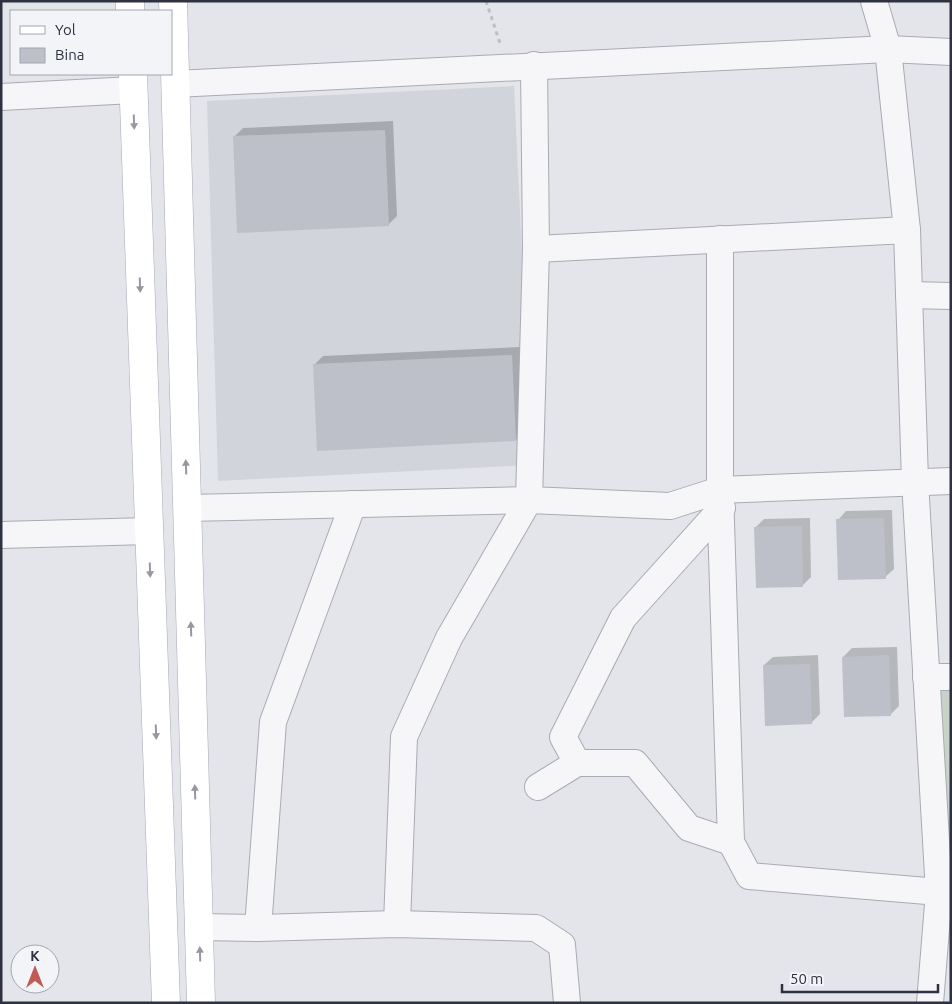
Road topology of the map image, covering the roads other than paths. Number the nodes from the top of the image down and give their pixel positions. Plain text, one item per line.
1 (173, 1) edge
2 (874, 1) edge
3 (888, 50) junction
4 (951, 52) edge
5 (534, 65) junction
6 (133, 82) edge
7 (175, 84) junction
8 (1, 97) edge
9 (907, 230) junction
10 (720, 239) junction
11 (536, 249) junction
12 (909, 296) junction
13 (951, 296) edge
14 (915, 481) junction
15 (951, 481) edge
16 (721, 499) junction
17 (529, 500) junction
18 (353, 504) junction
19 (187, 508) junction
20 (149, 531) junction
21 (1, 535) edge
22 (938, 677) edge
23 (577, 763) junction
24 (538, 787) dead end
25 (731, 842) junction
26 (945, 892) edge
27 (398, 924) junction
28 (199, 927) junction
29 (258, 928) junction
30 (166, 1003) edge
31 (201, 1003) edge
32 (567, 1003) edge
33 (930, 1003) edge

1 - 7 main road
2 - 3 street
3 - 4 street
3 - 5 street
3 - 9 street
5 - 7 street
5 - 11 street
6 - 8 street
6 -> 20 main road
19 -> 7 main road
9 - 10 street
9 - 12 street
10 - 11 street
10 - 16 street
11 - 17 street
12 - 13 street
12 - 14 street
14 - 15 street
14 - 16 street
14 - 22 street
16 - 17 street
16 - 23 street
16 - 25 street
17 - 18 street
17 - 27 street
18 - 19 street
18 - 29 street
28 -> 19 main road
20 - 21 street
20 -> 30 main road
22 - 26 street
23 - 24 street
23 - 25 street
25 - 26 street
26 - 33 street
27 - 29 street
27 - 32 street
28 - 29 street
31 -> 28 main road

